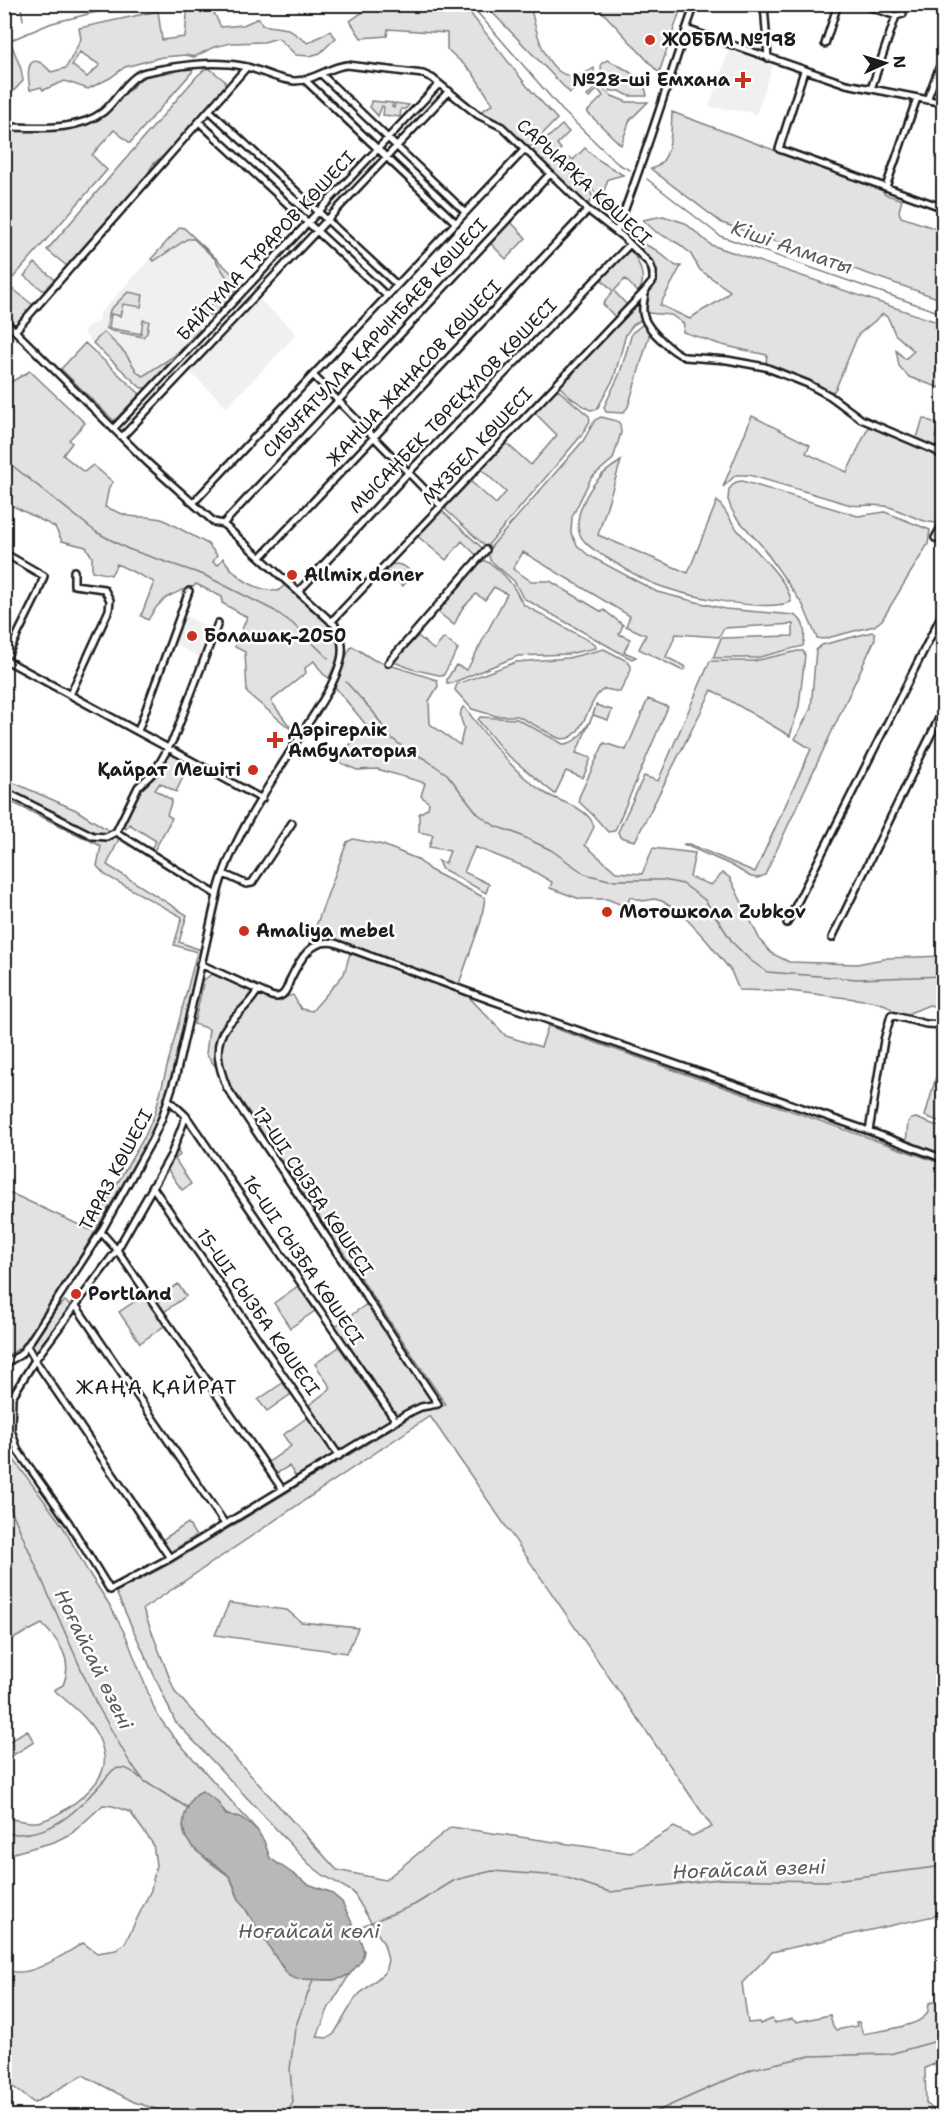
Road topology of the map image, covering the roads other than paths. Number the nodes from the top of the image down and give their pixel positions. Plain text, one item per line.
1 (695, 4) edge
2 (764, 4) edge
3 (838, 4) edge
4 (862, 4) edge
5 (903, 14) dead end
6 (896, 16) junction
7 (686, 29) junction
8 (825, 44) dead end
9 (944, 55) edge
10 (768, 58) junction
11 (247, 67) junction
12 (804, 70) junction
13 (321, 74) junction
14 (306, 80) junction
15 (439, 84) junction
16 (871, 89) junction
17 (448, 91) junction
18 (917, 98) junction
19 (927, 100) junction
20 (944, 104) edge
21 (209, 110) junction
22 (199, 122) junction
23 (4, 127) edge
24 (388, 138) junction
25 (396, 146) junction
26 (378, 149) junction
27 (525, 149) junction
28 (386, 157) junction
29 (550, 174) junction
30 (886, 188) junction
31 (944, 208) edge
32 (588, 210) junction
33 (318, 212) junction
34 (465, 212) junction
35 (327, 220) junction
36 (308, 223) junction
37 (456, 223) junction
38 (617, 230) junction
39 (316, 231) junction
40 (630, 244) junction
41 (397, 285) junction
42 (645, 291) junction
43 (387, 296) junction
44 (4, 320) edge
45 (15, 331) junction
46 (313, 375) junction
47 (338, 400) junction
48 (114, 428) junction
49 (122, 437) junction
50 (373, 437) junction
51 (944, 458) edge
52 (408, 473) junction
53 (193, 503) junction
54 (441, 506) junction
55 (944, 522) edge
56 (223, 524) junction
57 (944, 541) edge
58 (486, 550) dead end
59 (4, 553) edge
60 (261, 557) junction
61 (74, 571) dead end
62 (189, 591) dead end
63 (299, 591) junction
64 (944, 610) edge
65 (218, 622) dead end
66 (333, 623) junction
67 (345, 634) dead end
68 (5, 660) edge
69 (388, 663) dead end
70 (70, 695) junction
71 (944, 708) edge
72 (138, 731) junction
73 (169, 747) junction
74 (4, 791) edge
75 (262, 799) junction
76 (292, 823) dead end
77 (116, 831) junction
78 (224, 874) junction
79 (217, 895) junction
80 (787, 923) dead end
81 (832, 938) dead end
82 (200, 964) junction
83 (258, 990) junction
84 (944, 1025) edge
85 (169, 1100) junction
86 (186, 1116) junction
87 (869, 1131) junction
88 (944, 1160) edge
89 (152, 1186) junction
90 (101, 1232) junction
91 (117, 1250) junction
92 (76, 1306) junction
93 (27, 1346) junction
94 (35, 1360) junction
95 (4, 1364) edge
96 (396, 1421) junction
97 (339, 1456) junction
98 (282, 1489) junction
99 (225, 1524) junction
100 (170, 1558) junction

1 - 7 street
2 - 10 street
3 - 8 street
4 - 6 street
5 - 6 street
6 - 16 street
7 - 10 street
7 - 38 street
9 - 19 street
10 - 12 street
11 - 14 street, САРЫАРҚА КӨШЕСІ
11 - 21 street
11 - 23 street, САРЫАРҚА КӨШЕСІ
12 - 16 street
12 - 30 street
13 - 14 street, САРЫАРҚА КӨШЕСІ
13 - 15 street, САРЫАРҚА КӨШЕСІ
13 - 24 street
14 - 26 street
15 - 17 street, САРЫАРҚА КӨШЕСІ
15 - 24 street, БАЙТҰМА ТҰРАРОВ КӨШЕСІ
16 - 18 street
17 - 25 street, БАЙТҰМА ТҰРАРОВ КӨШЕСІ
17 - 27 street, САРЫАРҚА КӨШЕСІ
18 - 19 street
18 - 30 street
19 - 20 street
21 - 22 street
21 - 33 street
22 - 36 street
22 - 45 street
24 - 25 street
24 - 26 street, БАЙТҰМА ТҰРАРОВ КӨШЕСІ
25 - 28 street, БАЙТҰМА ТҰРАРОВ КӨШЕСІ
25 - 34 street
26 - 28 street
26 - 33 street, БАЙТҰМА ТҰРАРОВ КӨШЕСІ
27 - 29 street, САРЫАРҚА КӨШЕСІ
27 - 34 street
28 - 35 street, БАЙТҰМА ТҰРАРОВ КӨШЕСІ
28 - 37 street
29 - 32 street, САРЫАРҚА КӨШЕСІ
29 - 47 street, СИБУҒАТУЛЛА ҚАРЫНБАЕВ КӨШЕСІ
30 - 31 street
32 - 38 street, САРЫАРҚА КӨШЕСІ
32 - 50 street, ЖАНША ЖАНАСОВ КӨШЕСІ
33 - 35 street
33 - 36 street, БАЙТҰМА ТҰРАРОВ КӨШЕСІ
34 - 37 street
35 - 39 street, БАЙТҰМА ТҰРАРОВ КӨШЕСІ
35 - 41 street
36 - 39 street
36 - 48 street, БАЙТҰМА ТҰРАРОВ КӨШЕСІ
37 - 41 street
38 - 40 street, САРЫАРҚА КӨШЕСІ
39 - 43 street
39 - 49 street, БАЙТҰМА ТҰРАРОВ КӨШЕСІ
40 - 42 street, САРЫАРҚА КӨШЕСІ
40 - 52 street, МЫСАНБЕК ТӨРЕҚҰЛОВ КӨШЕСІ
41 - 43 street
42 - 51 street
42 - 54 street, МҰЗБЕЛ КӨШЕСІ
43 - 46 street
44 - 45 street
45 - 48 street
46 - 47 street
46 - 53 street
47 - 50 street
47 - 56 street, СИБУҒАТУЛЛА ҚАРЫНБАЕВ КӨШЕСІ
48 - 49 street
49 - 53 street
50 - 52 street
50 - 60 street, ЖАНША ЖАНАСОВ КӨШЕСІ
52 - 54 street
52 - 63 street, МЫСАНБЕК ТӨРЕҚҰЛОВ КӨШЕСІ
53 - 56 street
54 - 66 street, МҰЗБЕЛ КӨШЕСІ
55 - 57 street
56 - 60 street
58 - 69 street
59 - 68 street
60 - 63 street
61 - 70 street
62 - 72 street
63 - 66 street
64 - 80 street
65 - 73 street
66 - 67 street
66 - 75 street, ТАРАЗ КӨШЕСІ
68 - 70 street
70 - 72 street
71 - 81 street
72 - 73 street
73 - 75 street
73 - 77 street
74 - 77 street
75 - 78 street, ТАРАЗ КӨШЕСІ
76 - 78 street
77 - 79 street
78 - 79 street, ТАРАЗ КӨШЕСІ
79 - 82 street, ТАРАЗ КӨШЕСІ
82 - 83 street
82 - 85 street, ТАРАЗ КӨШЕСІ
83 - 87 street
83 - 96 street, 17-ШІ СЫЗБА КӨШЕСІ
84 - 87 street
85 - 86 street, 16-ШІ СЫЗБА КӨШЕСІ
85 - 90 street, ТАРАЗ КӨШЕСІ
86 - 89 street
86 - 96 street, 16-ШІ СЫЗБА КӨШЕСІ
87 - 88 street
89 - 91 street
89 - 97 street, 15-ШІ СЫЗБА КӨШЕСІ
90 - 91 street
90 - 93 street, ТАРАЗ КӨШЕСІ
91 - 92 street
91 - 98 street
92 - 94 street
92 - 99 street
93 - 94 street
93 - 95 street, ТАРАЗ КӨШЕСІ
94 - 100 street
94 - 100 street
96 - 97 street
97 - 98 street
98 - 99 street
99 - 100 street

